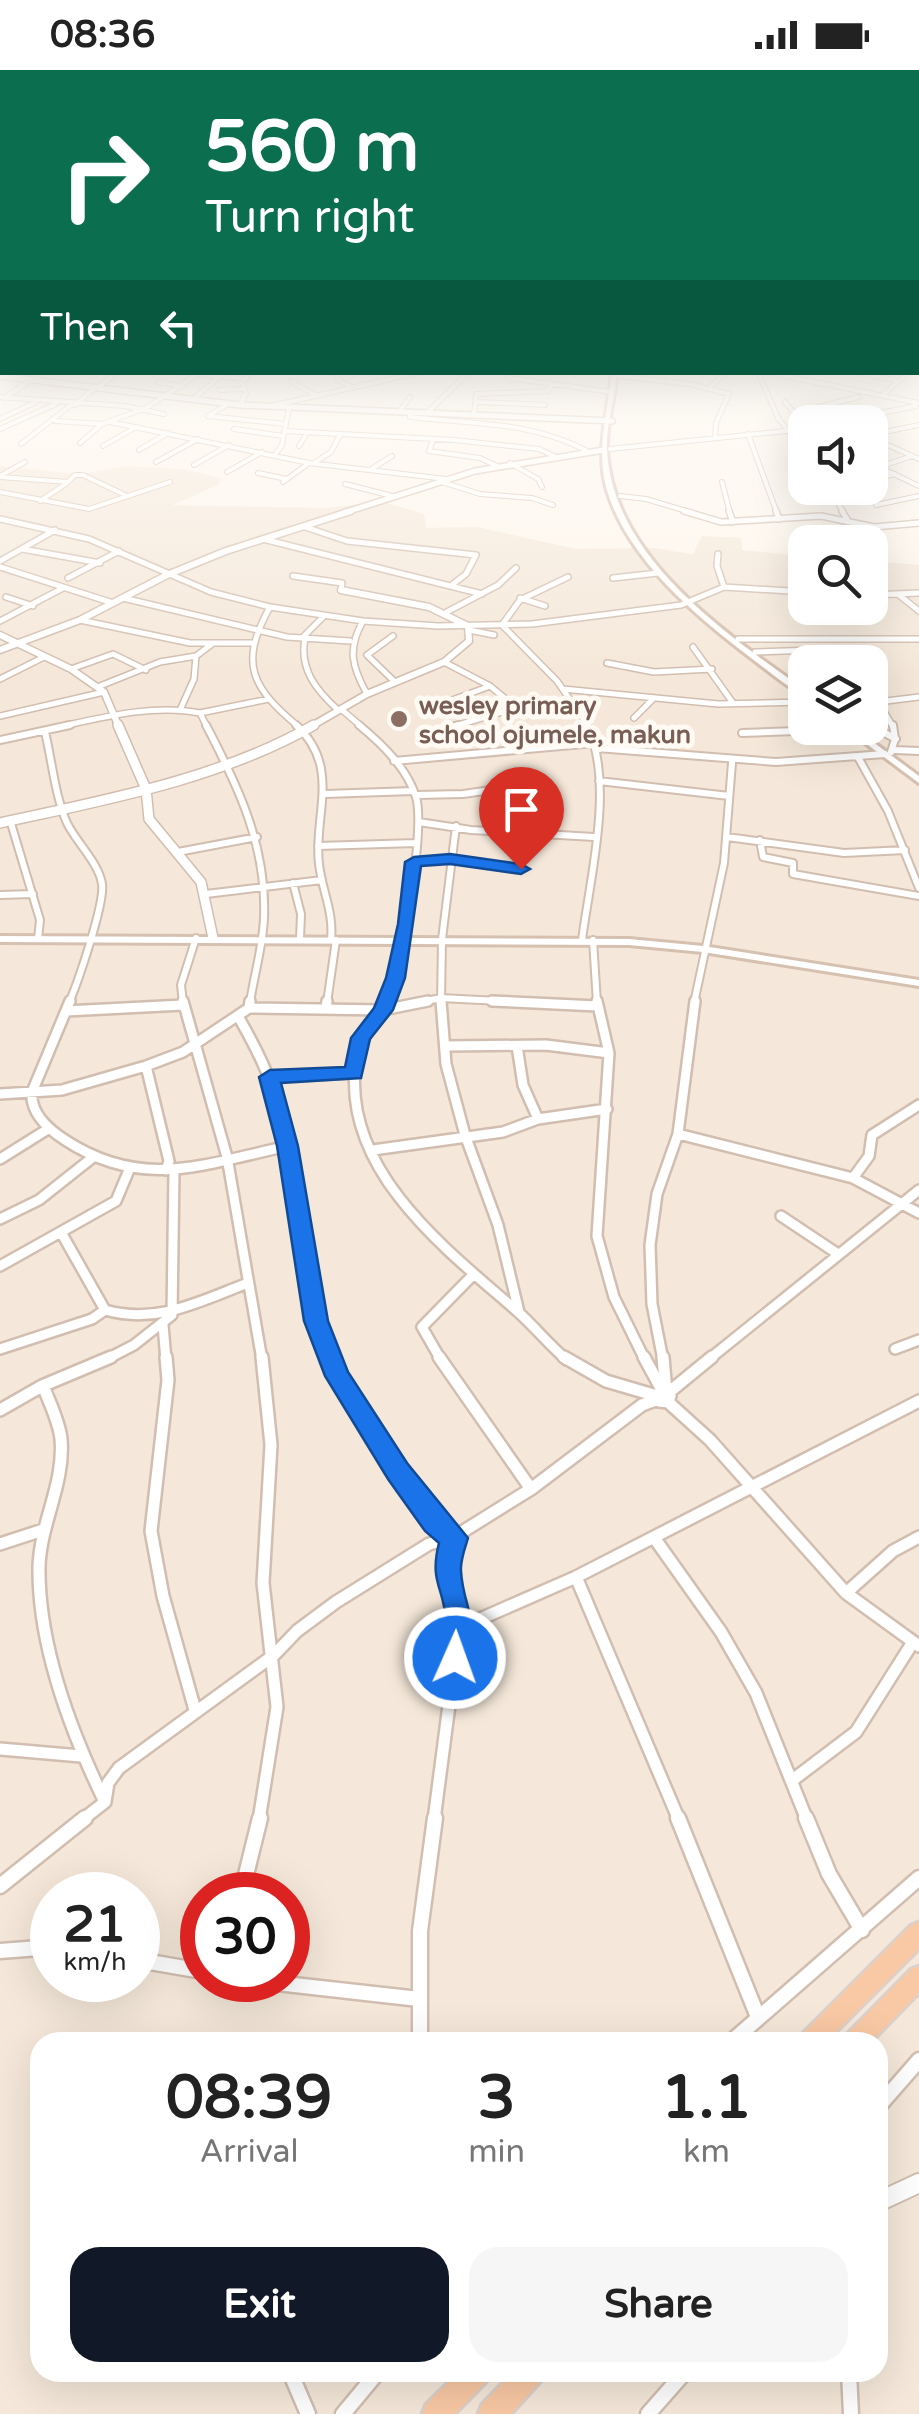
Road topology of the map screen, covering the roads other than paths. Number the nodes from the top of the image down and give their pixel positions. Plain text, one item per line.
1 (166, 456) edge
2 (210, 456) edge
3 (254, 456) edge
4 (281, 456) edge
5 (323, 456) edge
6 (392, 456) dead end
7 (468, 456) edge
8 (552, 456) edge
9 (608, 456) edge
10 (609, 456) edge
11 (756, 456) edge
12 (916, 458) edge
13 (26, 462) dead end
14 (156, 462) dead end
15 (312, 463) junction
16 (510, 463) junction
17 (194, 465) dead end
18 (498, 466) junction
19 (370, 470) junction
20 (227, 472) dead end
21 (258, 473) dead end
22 (894, 474) junction
23 (888, 476) edge
24 (0, 477) edge
25 (443, 480) junction
26 (49, 481) junction
27 (68, 482) junction
28 (170, 482) dead end
29 (722, 482) dead end
30 (136, 484) dead end
31 (346, 484) dead end
32 (919, 486) edge
33 (542, 487) dead end
34 (148, 489) junction
35 (59, 490) junction
36 (0, 492) edge
37 (127, 496) junction
38 (620, 496) junction
39 (919, 496) edge
40 (396, 497) junction
41 (40, 501) junction
42 (888, 502) edge
43 (553, 505) dead end
44 (838, 505) edge
45 (779, 519) junction
46 (848, 521) junction
47 (0, 522) edge
48 (733, 522) junction
49 (919, 523) edge
50 (892, 526) junction
51 (305, 527) junction
52 (55, 530) junction
53 (904, 535) dead end
54 (263, 539) junction
55 (22, 549) junction
56 (119, 551) junction
57 (718, 554) dead end
58 (100, 563) junction
59 (0, 564) edge
60 (516, 568) dead end
61 (658, 572) junction
62 (167, 575) junction
63 (293, 576) dead end
64 (568, 577) dead end
65 (68, 578) dead end
66 (613, 578) dead end
67 (453, 584) junction
68 (724, 587) junction
69 (63, 588) junction
70 (341, 590) joint
71 (788, 591) edge
72 (919, 593) edge
73 (482, 594) junction
74 (888, 595) edge
75 (898, 595) junction
76 (6, 597) dead end
77 (123, 598) junction
78 (520, 598) junction
79 (113, 602) junction
80 (690, 602) junction
81 (33, 606) junction
82 (545, 606) dead end
83 (270, 607) junction
84 (919, 611) edge
85 (443, 614) junction
86 (324, 616) junction
87 (80, 620) junction
88 (0, 621) edge
89 (363, 622) junction
90 (502, 625) junction
91 (257, 628) junction
92 (468, 628) junction
93 (0, 635) edge
94 (494, 635) dead end
95 (393, 636) dead end
96 (304, 638) junction
97 (919, 638) edge
98 (738, 639) junction
99 (350, 640) junction
100 (252, 643) junction
101 (18, 644) junction
102 (212, 644) junction
103 (693, 647) dead end
104 (0, 650) edge
105 (788, 651) edge
106 (756, 652) junction
107 (196, 656) junction
108 (44, 657) junction
109 (444, 662) junction
110 (607, 663) dead end
111 (712, 669) junction
112 (71, 670) junction
113 (146, 670) junction
114 (0, 679) edge
115 (788, 680) edge
116 (788, 681) edge
117 (395, 682) junction
118 (490, 686) junction
119 (102, 689) junction
120 (563, 689) junction
121 (367, 694) junction
122 (788, 697) edge
123 (919, 697) edge
124 (654, 698) junction
125 (269, 700) junction
126 (888, 700) edge
127 (734, 703) junction
128 (439, 705) dead end
129 (180, 710) junction
130 (340, 710) junction
131 (200, 713) junction
132 (888, 713) edge
133 (0, 716) edge
134 (118, 716) junction
135 (634, 718) dead end
136 (455, 726) dead end
137 (302, 729) junction
138 (45, 732) junction
139 (788, 732) edge
140 (742, 734) dead end
141 (888, 734) edge
142 (896, 739) junction
143 (0, 740) edge
144 (879, 745) edge
145 (596, 746) junction
146 (919, 751) edge
147 (890, 752) junction
148 (859, 759) junction
149 (394, 761) junction
150 (732, 763) junction
151 (227, 764) junction
152 (919, 777) edge
153 (599, 782) junction
154 (541, 784) dead end
155 (146, 789) junction
156 (415, 793) junction
157 (325, 794) junction
158 (730, 796) junction
159 (66, 808) junction
160 (10, 820) junction
161 (419, 822) junction
162 (0, 823) edge
163 (456, 826) junction
164 (258, 836) junction
165 (594, 837) junction
166 (727, 837) junction
167 (760, 840) junction
168 (416, 843) junction
169 (318, 846) junction
170 (905, 850) junction
171 (178, 852) junction
172 (450, 859) junction
173 (414, 862) junction
174 (521, 869) dead end
175 (322, 880) junction
176 (292, 883) junction
177 (260, 886) junction
178 (919, 888) edge
179 (34, 894) junction
180 (206, 894) junction
181 (0, 895) edge
182 (919, 896) edge
183 (196, 938) junction
184 (213, 938) junction
185 (0, 939) edge
186 (38, 939) junction
187 (88, 939) junction
188 (442, 939) junction
189 (262, 940) junction
190 (300, 940) junction
191 (333, 940) junction
192 (403, 940) junction
193 (588, 940) junction
194 (703, 949) junction
195 (919, 983) edge
196 (440, 998) junction
197 (184, 1005) junction
198 (597, 1006) junction
199 (249, 1008) junction
200 (326, 1008) junction
201 (383, 1010) junction
202 (66, 1011) junction
203 (238, 1016) junction
204 (197, 1044) junction
205 (446, 1046) junction
206 (516, 1046) junction
207 (608, 1053) junction
208 (146, 1066) junction
209 (354, 1073) junction
210 (270, 1077) junction
211 (32, 1092) junction
212 (0, 1094) edge
213 (919, 1105) edge
214 (607, 1109) junction
215 (538, 1119) junction
216 (48, 1129) junction
217 (678, 1134) junction
218 (465, 1135) junction
219 (288, 1146) junction
220 (373, 1150) junction
221 (228, 1157) junction
222 (92, 1158) junction
223 (0, 1159) edge
224 (130, 1170) junction
225 (170, 1170) junction
226 (854, 1178) junction
227 (919, 1190) edge
228 (900, 1202) junction
229 (919, 1213) edge
230 (781, 1216) dead end
231 (0, 1219) edge
232 (62, 1234) junction
233 (838, 1254) junction
234 (0, 1266) edge
235 (472, 1276) junction
236 (248, 1282) junction
237 (106, 1310) junction
238 (519, 1312) junction
239 (172, 1315) junction
240 (163, 1325) junction
241 (919, 1340) edge
242 (0, 1349) edge
243 (895, 1349) dead end
244 (44, 1388) junction
245 (663, 1396) junction
246 (919, 1401) edge
247 (0, 1410) edge
248 (751, 1486) junction
249 (531, 1490) junction
250 (42, 1530) junction
251 (919, 1538) edge
252 (655, 1539) junction
253 (448, 1540) junction
254 (0, 1544) edge
255 (576, 1578) junction
256 (846, 1593) junction
257 (460, 1622) junction
258 (916, 1644) edge
259 (274, 1655) junction
260 (196, 1710) junction
261 (0, 1749) edge
262 (81, 1756) junction
263 (794, 1779) junction
264 (105, 1802) junction
265 (247, 1872) edge
266 (919, 1878) edge
267 (0, 1886) edge
268 (862, 1930) junction
269 (919, 1933) edge
270 (30, 1948) edge
271 (0, 1950) edge
272 (919, 1977) edge
273 (310, 1987) edge
274 (418, 1999) junction
275 (758, 2017) junction
276 (420, 2032) edge
277 (742, 2032) edge
278 (820, 2032) edge
279 (865, 2032) edge
280 (919, 2060) edge
281 (888, 2095) edge
282 (919, 2183) edge
283 (888, 2197) edge
284 (294, 2382) edge
285 (370, 2382) edge
286 (468, 2382) edge
287 (522, 2382) edge
288 (675, 2382) edge
289 (849, 2382) edge
290 (308, 2414) edge
291 (343, 2414) edge
292 (436, 2414) edge
293 (492, 2414) edge
294 (648, 2414) edge
295 (851, 2414) edge

1 - 14 street
2 - 17 street
3 - 20 street
4 - 15 street
5 - 15 street
6 - 19 street
7 - 18 street
8 - 16 street
9 - 61 main road
10 - 38 main road
11 - 45 street
12 - 22 street
13 - 24 street
15 - 19 street
15 - 21 street
16 - 18 street
16 - 33 street
18 - 25 street
19 - 25 street
22 - 23 street
22 - 32 street
24 - 26 street
25 - 40 street
25 - 43 street
26 - 27 street
26 - 35 street
27 - 35 street
27 - 37 street
28 - 34 street
29 - 48 street
30 - 34 street
31 - 40 street
34 - 37 street
35 - 41 street
36 - 41 street
37 - 41 street
38 - 48 street
38 - 80 main road
39 - 42 street
40 - 51 street
44 - 46 street
45 - 46 street
45 - 48 street
46 - 50 street
47 - 52 street
49 - 50 street
50 - 53 street
51 - 54 street
51 - 67 street
52 - 55 street
52 - 56 street
54 - 62 street
54 - 67 street
55 - 58 street
55 - 59 street
56 - 58 street
56 - 62 street
57 - 68 street
58 - 65 street
59 - 69 street
60 - 73 street
61 - 66 street
61 - 80 main road
62 - 77 street
62 - 83 street
63 - 70 street
64 - 78 street
67 - 73 street
68 - 71 street
68 - 80 street
69 - 79 street
69 - 81 street
70 - 85 street
72 - 75 street
73 - 85 street
74 - 75 street
75 - 84 street
76 - 81 street
77 - 79 street
77 - 91 street
78 - 82 street
78 - 90 street
79 - 87 street
80 - 90 street
80 - 98 main road
80 - 116 main road
81 - 88 street
83 - 86 street
83 - 91 street
85 - 92 street
86 - 89 street
86 - 96 street
87 - 101 street
87 - 102 street
89 - 92 street
89 - 99 street
90 - 92 street
90 - 120 street
91 - 96 street
91 - 100 street
92 - 94 street
92 - 109 street
93 - 101 street
95 - 117 street
96 - 99 street
96 - 130 street
97 - 98 street
98 - 106 main road
99 - 121 street
100 - 102 street
100 - 125 street
101 - 104 street
101 - 108 street
102 - 107 street
103 - 111 street
105 - 106 street
106 - 115 main road
107 - 113 street
107 - 129 street
108 - 112 street
108 - 114 street
109 - 117 street
109 - 118 street
110 - 111 street
111 - 127 street
112 - 113 street
112 - 119 street
113 - 119 street
117 - 121 street
118 - 128 street
118 - 136 street
119 - 133 street
119 - 134 street
120 - 124 street
120 - 145 street
121 - 130 street
122 - 127 street
123 - 126 street
124 - 127 street
124 - 135 street
125 - 131 street
125 - 137 street
129 - 131 street
129 - 134 street
130 - 137 street
130 - 149 street
131 - 151 street
132 - 142 street
134 - 138 street
134 - 155 street
137 - 151 street
137 - 157 street
138 - 143 street
138 - 159 street
139 - 140 street
141 - 142 street
142 - 147 street
144 - 147 main road
145 - 149 street
145 - 150 street
145 - 153 street
146 - 147 street
147 - 148 street
147 - 152 main road
148 - 150 street
148 - 170 street
149 - 156 street
150 - 158 street
151 - 155 street
151 - 164 street
153 - 158 street
153 - 165 street
154 - 156 street
155 - 159 street
155 - 171 street
156 - 157 street
156 - 161 street
157 - 169 street
158 - 166 street
159 - 160 street
159 - 187 street
160 - 162 street
160 - 179 street
161 - 163 street
161 - 168 street
163 - 165 street
163 - 172 street
164 - 171 street
164 - 177 street
165 - 193 street
166 - 167 street
166 - 194 street
167 - 170 street
167 - 182 street
168 - 169 street
168 - 173 street
169 - 175 street
170 - 178 street
171 - 180 street
172 - 173 street
172 - 174 street
172 - 188 street
173 - 192 street
175 - 176 street
175 - 191 street
176 - 177 street
176 - 190 street
177 - 180 street
177 - 189 street
179 - 181 street
179 - 186 street
180 - 184 street
183 - 184 main road
183 - 187 main road
183 - 197 street
184 - 189 main road
185 - 186 main road
186 - 187 main road
187 - 202 street
188 - 192 main road
188 - 193 main road
188 - 196 street
189 - 190 main road
189 - 199 street
190 - 191 main road
191 - 192 main road
191 - 200 street
192 - 201 street
193 - 194 main road
193 - 198 street
194 - 195 main road
194 - 217 street
196 - 198 street
196 - 201 street
196 - 205 street
197 - 202 street
197 - 204 street
198 - 207 street
199 - 200 street
199 - 203 street
200 - 201 street
201 - 209 street
202 - 211 street
203 - 204 street
203 - 210 street
204 - 208 street
204 - 221 street
205 - 206 street
205 - 218 street
206 - 207 street
206 - 215 street
207 - 214 street
208 - 211 street
208 - 225 street
209 - 210 street
209 - 220 street
210 - 219 street
211 - 212 street
211 - 216 street
213 - 226 street
214 - 215 street
214 - 245 street
215 - 218 street
216 - 222 street
216 - 223 street
217 - 226 street
217 - 245 street
218 - 220 street
218 - 238 street
219 - 221 street
219 - 253 street
220 - 235 street
221 - 225 street
221 - 236 street
222 - 224 street
222 - 231 street
224 - 225 street
224 - 232 street
225 - 239 street
226 - 228 street
227 - 228 street
228 - 229 street
228 - 233 street
230 - 233 street
232 - 234 street
232 - 237 street
233 - 245 street
235 - 238 street
235 - 249 street
236 - 239 street
236 - 259 street
237 - 239 street
237 - 242 street
238 - 245 street
239 - 240 street
240 - 244 street
240 - 260 street
241 - 243 street
244 - 247 street
244 - 250 street
245 - 248 street
245 - 249 street
246 - 248 street
248 - 252 street
248 - 256 street
249 - 253 street
250 - 254 street
250 - 262 street
251 - 256 street
252 - 255 street
252 - 263 street
253 - 257 street
253 - 259 street
255 - 257 street
255 - 275 street
256 - 258 street
257 - 274 street
258 - 263 street
259 - 260 street
259 - 265 street
260 - 264 street
261 - 262 street
262 - 264 street
263 - 268 street
264 - 267 street
266 - 268 street
268 - 275 street
269 - 278 highway
270 - 271 street
272 - 279 highway
273 - 274 street
274 - 276 street
275 - 277 street
280 - 281 street
282 - 283 street
284 - 290 street
285 - 291 street
286 - 292 highway
287 - 293 highway
288 - 294 street
289 - 295 street

